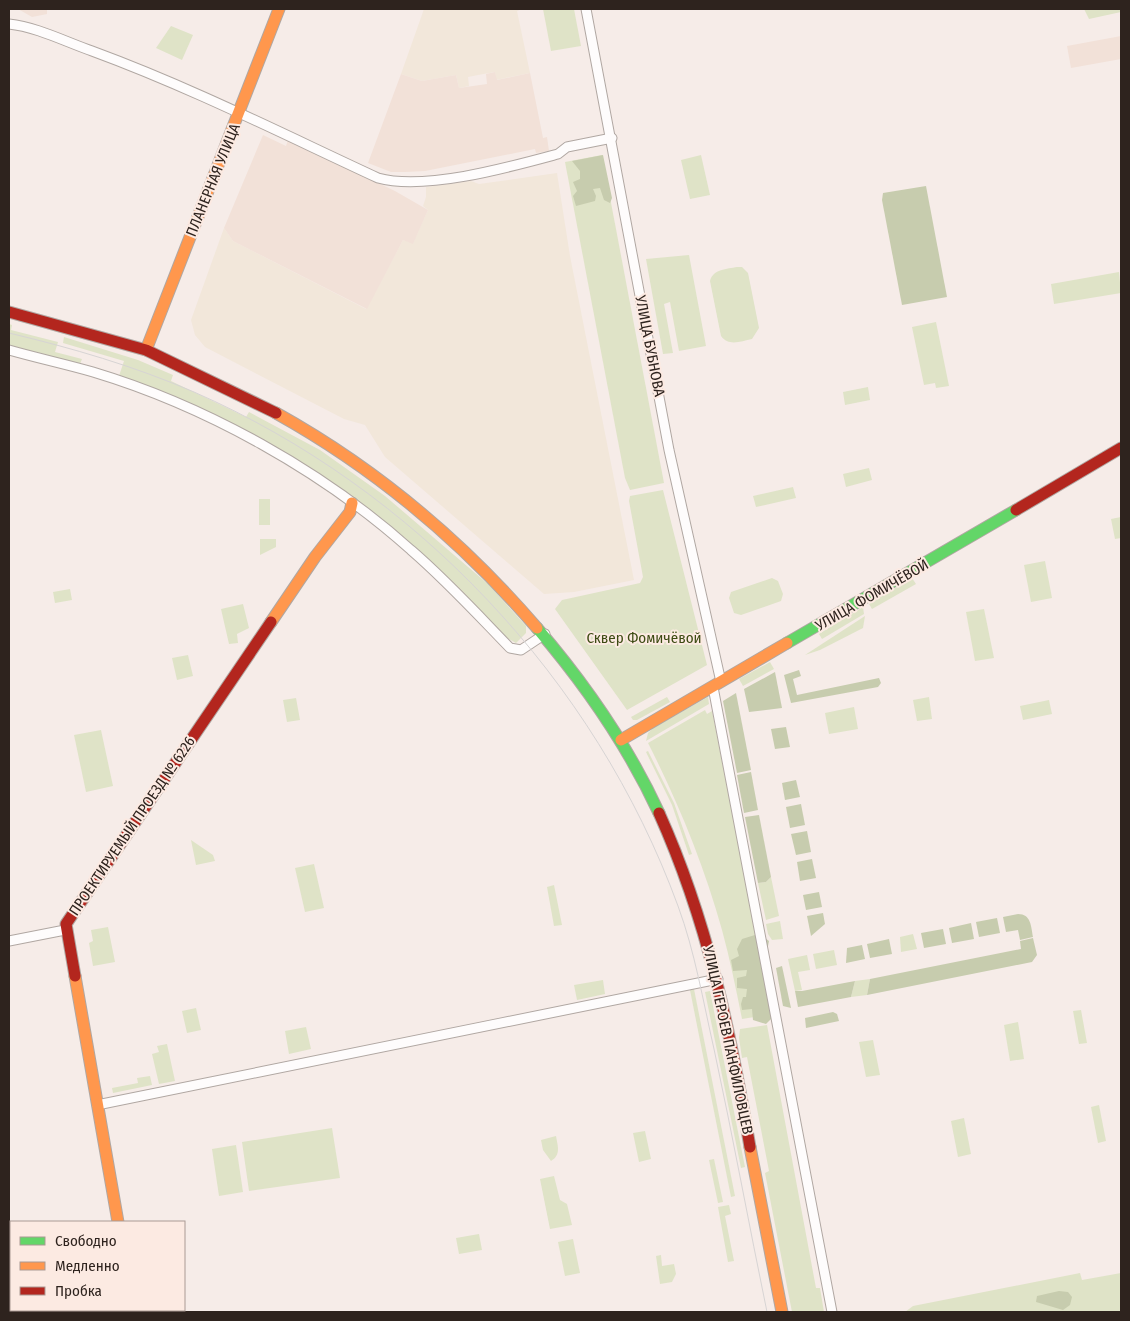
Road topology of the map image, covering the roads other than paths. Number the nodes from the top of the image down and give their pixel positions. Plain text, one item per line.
1 (279, 9) edge
2 (586, 9) edge
3 (9, 24) edge
4 (239, 113) junction
5 (612, 138) junction
6 (9, 312) edge
7 (9, 350) edge
8 (146, 350) junction
9 (1121, 448) edge
10 (352, 503) junction
11 (546, 634) junction
12 (717, 685) junction
13 (621, 740) junction
14 (65, 930) junction
15 (9, 941) edge
16 (718, 979) junction
17 (97, 1105) junction
18 (118, 1221) edge
19 (782, 1312) edge
20 (832, 1312) edge

1 - 4 main road, ПЛАНЕРНАЯ УЛИЦА
2 - 5 street, УЛИЦА БУБНОВА
3 - 4 street
4 - 5 street
4 - 8 main road, ПЛАНЕРНАЯ УЛИЦА
5 - 12 street, УЛИЦА БУБНОВА
6 - 8 main road, УЛИЦА ГЕРОЕВ ПАНФИЛОВЦЕВ
7 - 10 street
8 - 11 main road, УЛИЦА ГЕРОЕВ ПАНФИЛОВЦЕВ
9 - 12 main road, УЛИЦА ФОМИЧЁВОЙ
10 - 11 street
10 - 14 main road, ПРОЕКТИРУЕМЫЙ ПРОЕЗД № 6226
11 - 13 main road, УЛИЦА ГЕРОЕВ ПАНФИЛОВЦЕВ
12 - 13 main road, УЛИЦА ФОМИЧЁВОЙ
12 - 20 street, УЛИЦА БУБНОВА
13 - 16 main road, УЛИЦА ГЕРОЕВ ПАНФИЛОВЦЕВ
14 - 15 street
14 - 17 main road, ПРОЕКТИРУЕМЫЙ ПРОЕЗД № 6226
16 - 17 street
16 - 19 main road, УЛИЦА ГЕРОЕВ ПАНФИЛОВЦЕВ
17 - 18 main road, ПРОЕКТИРУЕМЫЙ ПРОЕЗД № 6226

